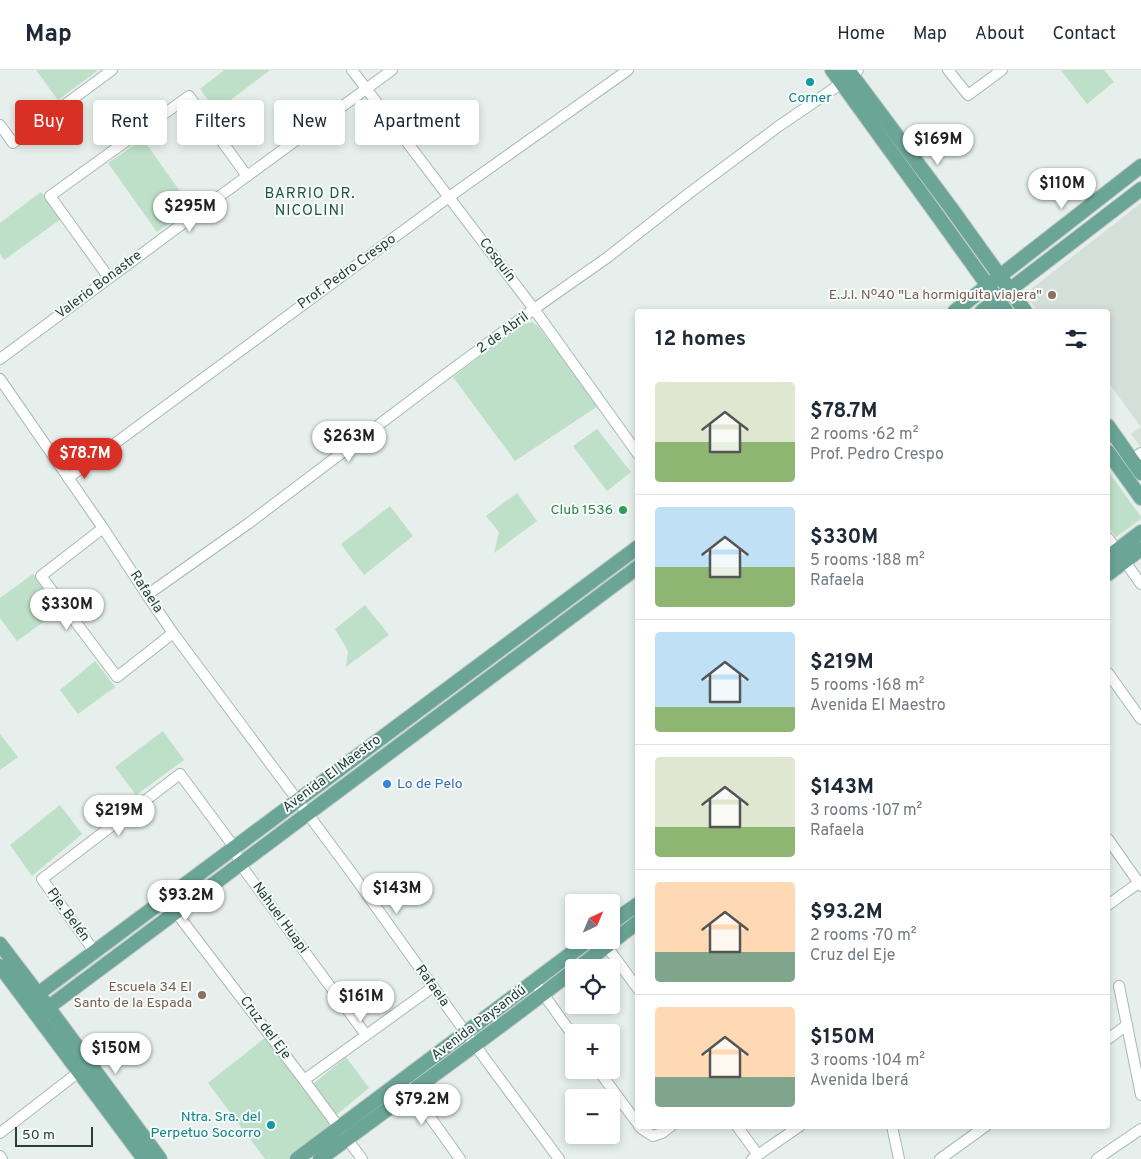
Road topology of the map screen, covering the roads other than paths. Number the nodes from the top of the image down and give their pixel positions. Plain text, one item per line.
1 (112, 70) edge
2 (352, 70) edge
3 (392, 70) edge
4 (628, 70) edge
5 (832, 70) edge
6 (948, 70) edge
7 (1002, 70) edge
8 (850, 74) edge
9 (366, 88) junction
10 (0, 125) edge
11 (1141, 166) edge
12 (247, 176) junction
13 (1141, 189) edge
14 (449, 197) junction
15 (1000, 276) junction
16 (109, 278) junction
17 (988, 285) junction
18 (1010, 291) junction
19 (1002, 306) edge
20 (534, 309) junction
21 (958, 309) edge
22 (1023, 309) edge
23 (0, 360) edge
24 (0, 379) edge
25 (1110, 428) edge
26 (635, 450) edge
27 (1110, 455) edge
28 (1136, 456) edge
29 (1141, 473) edge
30 (68, 478) junction
31 (1141, 498) edge
32 (104, 528) junction
33 (1141, 532) edge
34 (1110, 542) edge
35 (635, 549) edge
36 (1141, 549) edge
37 (1116, 556) edge
38 (635, 569) edge
39 (1110, 570) edge
40 (1141, 584) edge
41 (147, 595) junction
42 (173, 632) junction
43 (1110, 676) edge
44 (1141, 718) edge
45 (298, 801) junction
46 (307, 813) junction
47 (1110, 841) edge
48 (234, 847) junction
49 (240, 864) junction
50 (42, 879) joint
51 (1140, 883) edge
52 (166, 898) junction
53 (1110, 904) edge
54 (635, 906) edge
55 (176, 912) junction
56 (620, 917) edge
57 (635, 924) edge
58 (620, 933) edge
59 (0, 944) edge
60 (577, 949) edge
61 (598, 949) edge
62 (608, 949) edge
63 (94, 951) junction
64 (587, 959) edge
65 (0, 966) edge
66 (565, 977) edge
67 (534, 981) junction
68 (635, 985) edge
69 (1119, 986) dead end
70 (433, 987) junction
71 (543, 994) junction
72 (33, 998) junction
73 (43, 1011) junction
74 (565, 1025) edge
75 (1127, 1025) junction
76 (466, 1034) junction
77 (366, 1035) junction
78 (1110, 1038) edge
79 (475, 1045) junction
80 (80, 1071) junction
81 (605, 1079) edge
82 (304, 1080) junction
83 (407, 1085) junction
84 (1141, 1095) edge
85 (635, 1121) edge
86 (1141, 1128) edge
87 (642, 1129) edge
88 (668, 1129) edge
89 (739, 1129) edge
90 (796, 1129) edge
91 (893, 1129) edge
92 (982, 1129) edge
93 (0, 1133) edge
94 (343, 1133) junction
95 (755, 1157) edge
96 (144, 1159) edge
97 (160, 1159) edge
98 (297, 1159) edge
99 (320, 1159) edge
100 (362, 1159) edge
101 (460, 1159) edge
102 (559, 1159) edge
103 (900, 1159) edge
104 (940, 1159) edge
105 (1098, 1159) edge

1 - 10 street
2 - 9 street, Cosquín
3 - 9 street, Valerio Bonastre
4 - 14 street, Prof. Pedro Crespo
5 - 8 main road
6 - 7 street
8 - 15 main road
8 - 17 main road
8 - 20 street, 2 de Abril
9 - 12 street, Valerio Bonastre
9 - 14 street, Cosquín
11 - 15 main road
12 - 16 street, Valerio Bonastre
12 - 16 street
13 - 18 main road
14 - 20 street, Cosquín
14 - 30 street, Prof. Pedro Crespo
15 - 17 main road
15 - 18 main road
16 - 23 street, Valerio Bonastre
17 - 19 main road
17 - 21 main road
18 - 19 main road
18 - 22 main road
20 - 26 street, Cosquín
20 - 41 street, 2 de Abril
24 - 30 street, Rafaela
25 - 28 main road
27 - 31 main road
28 - 29 main road
30 - 32 street, Rafaela
32 - 41 street, Rafaela
32 - 42 street
33 - 37 main road
34 - 37 street
35 - 45 main road, Avenida El Maestro
36 - 37 main road
37 - 39 main road
37 - 40 street
38 - 46 main road, Avenida El Maestro
41 - 42 street, Rafaela
42 - 45 street, Rafaela
43 - 44 street
45 - 46 street, Rafaela
45 - 48 main road, Avenida El Maestro
46 - 49 main road, Avenida El Maestro
46 - 70 street, Rafaela
47 - 51 street
48 - 49 street, Nahuel Huapi
48 - 50 street, Nahuel Huapi
48 - 52 main road, Avenida El Maestro
49 - 55 main road, Avenida El Maestro
49 - 77 street, Nahuel Huapi
50 - 63 street, Pje. Belén
51 - 53 street
52 - 55 street, Cruz del Eje
52 - 63 main road, Avenida El Maestro
54 - 56 main road
55 - 73 main road, Avenida El Maestro
55 - 82 street, Cruz del Eje
57 - 58 main road
59 - 72 main road
60 - 67 main road, Avenida Paysandú
61 - 64 main road
62 - 68 street
63 - 72 main road, Avenida El Maestro
65 - 72 main road
66 - 71 main road, Avenida Paysandú
67 - 71 street
67 - 76 main road, Avenida Paysandú
69 - 75 street
70 - 76 street, Rafaela
70 - 77 street
71 - 74 street
71 - 79 main road, Avenida Paysandú
72 - 73 main road
73 - 80 main road
73 - 97 main road
75 - 78 street
75 - 84 street
76 - 79 street, Rafaela
76 - 83 main road, Avenida Paysandú
77 - 82 street
79 - 83 main road, Avenida Paysandú
79 - 102 street, Rafaela
80 - 93 street
80 - 96 main road
81 - 85 street
82 - 94 street, Cruz del Eje
83 - 94 main road, Avenida Paysandú
83 - 101 street
86 - 105 street
87 - 88 street
89 - 95 street
90 - 95 street
91 - 103 street
92 - 104 street
94 - 98 main road, Avenida Paysandú
94 - 99 main road, Avenida Paysandú
94 - 100 street, Cruz del Eje

